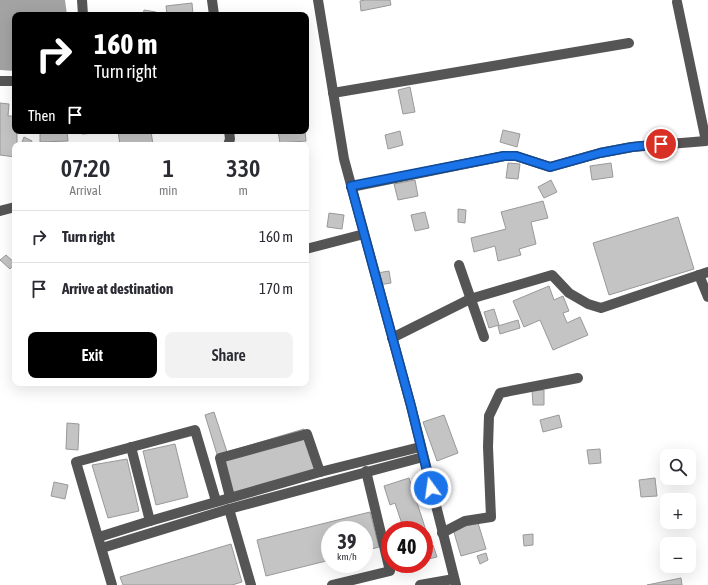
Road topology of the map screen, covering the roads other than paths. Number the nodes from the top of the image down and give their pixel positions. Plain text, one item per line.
1 (82, 0) edge
2 (212, 0) edge
3 (318, 0) edge
4 (677, 2) dead end
5 (83, 12) edge
6 (214, 12) edge
7 (629, 43) dead end
8 (0, 81) edge
9 (12, 81) edge
10 (333, 93) junction
11 (351, 186) junction
12 (12, 208) edge
13 (0, 212) edge
14 (364, 234) junction
15 (309, 248) edge
16 (459, 265) dead end
17 (704, 273) edge
18 (708, 297) edge
19 (470, 299) junction
20 (484, 337) dead end
21 (392, 338) junction
22 (578, 378) dead end
23 (131, 447) junction
24 (420, 447) junction
25 (423, 457) junction
26 (366, 471) junction
27 (320, 472) junction
28 (230, 497) junction
29 (216, 501) junction
30 (229, 509) junction
31 (150, 521) junction
32 (442, 533) junction
33 (99, 537) junction
34 (102, 548) junction
35 (455, 582) edge
36 (112, 585) edge
37 (251, 585) edge
38 (332, 585) edge
39 (420, 585) edge

1 - 5 street
2 - 6 street
3 - 10 street
4 - 11 street
7 - 10 street
8 - 9 street
10 - 11 street
11 - 14 street
12 - 13 street
14 - 15 street
14 - 21 street
16 - 19 street
17 - 18 street
17 - 19 street
19 - 20 street
19 - 21 street
21 - 24 street
22 - 32 street
23 - 29 street
23 - 31 street
23 - 33 street
24 - 25 street
24 - 27 street
25 - 26 street
25 - 32 street
26 - 30 street
26 - 38 street
27 - 28 street
27 - 28 street
28 - 29 street
29 - 31 street
30 - 34 street
30 - 37 street
31 - 33 street
32 - 35 street
33 - 34 street
34 - 36 street
35 - 39 street

